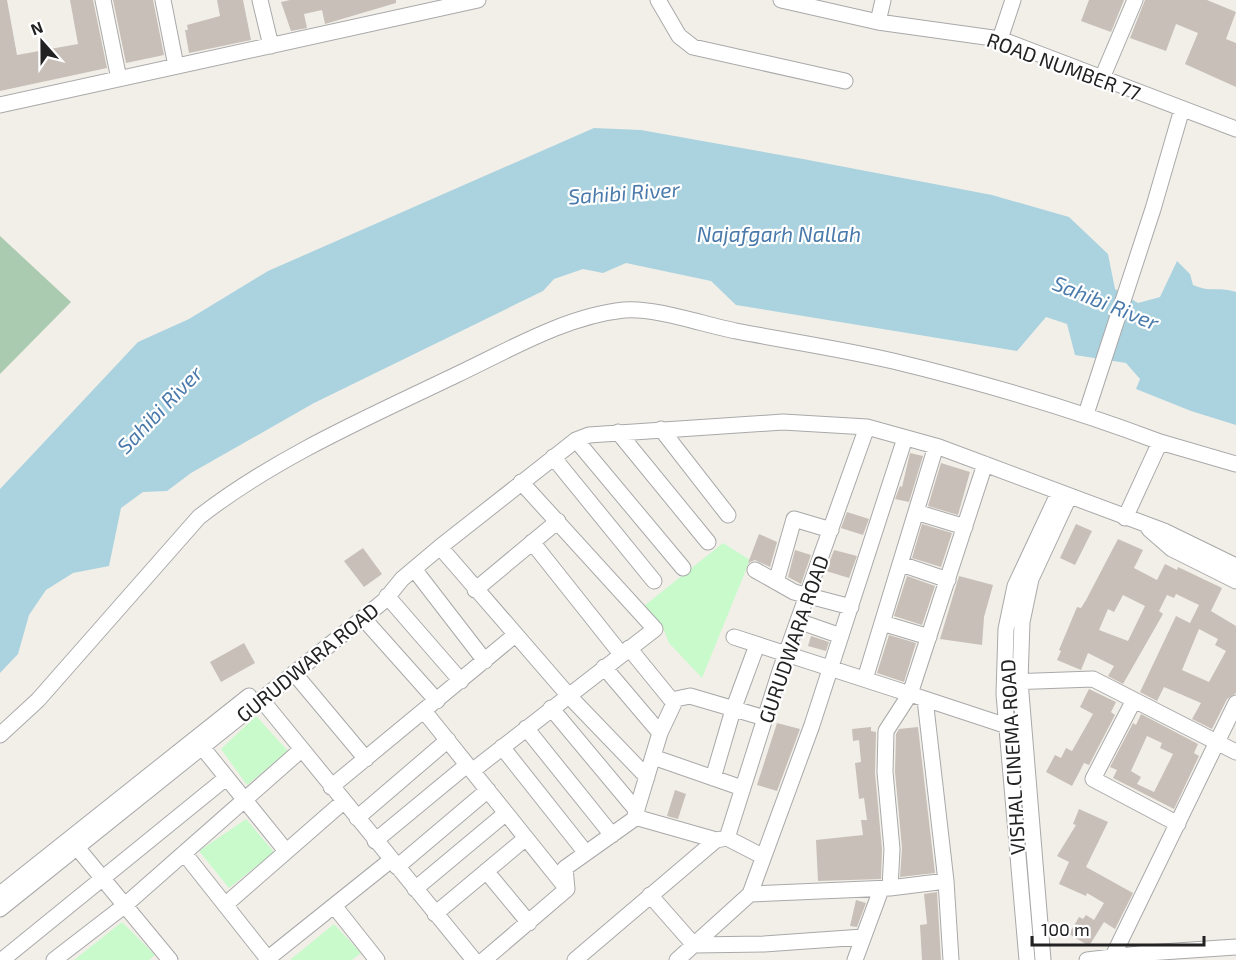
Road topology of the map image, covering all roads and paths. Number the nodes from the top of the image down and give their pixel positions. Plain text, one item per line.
1 (103, 0) edge
2 (163, 0) edge
3 (260, 0) edge
4 (478, 0) edge
5 (658, 0) edge
6 (782, 0) edge
7 (883, 0) edge
8 (1013, 0) edge
9 (1135, 0) edge
10 (878, 21) junction
11 (1000, 39) junction
12 (271, 46) junction
13 (176, 66) junction
14 (1102, 78) junction
15 (119, 79) junction
16 (845, 81) dead end
17 (0, 105) edge
18 (1182, 109) junction
19 (1236, 129) edge
20 (1086, 414) junction
21 (867, 426) junction
22 (661, 429) junction
23 (618, 432) junction
24 (905, 438) junction
25 (576, 440) junction
26 (1160, 442) junction
27 (936, 446) junction
28 (553, 457) junction
29 (985, 464) junction
30 (1236, 464) edge
31 (521, 482) junction
32 (1064, 495) junction
33 (916, 512) junction
34 (728, 515) dead end
35 (1125, 518) junction
36 (558, 521) junction
37 (965, 527) junction
38 (1147, 527) junction
39 (831, 530) junction
40 (532, 542) junction
41 (708, 542) dead end
42 (440, 547) junction
43 (900, 564) junction
44 (1236, 566) edge
45 (683, 568) dead end
46 (414, 569) junction
47 (755, 570) dead end
48 (948, 580) junction
49 (654, 581) dead end
50 (1236, 581) edge
51 (776, 582) junction
52 (475, 590) junction
53 (389, 592) junction
54 (808, 593) junction
55 (851, 606) junction
56 (363, 618) junction
57 (798, 621) junction
58 (882, 623) junction
59 (515, 635) junction
60 (841, 636) junction
61 (734, 637) dead end
62 (929, 637) junction
63 (757, 645) junction
64 (625, 651) junction
65 (786, 655) junction
66 (485, 661) junction
67 (604, 667) junction
68 (830, 668) junction
69 (294, 673) junction
70 (865, 679) junction
71 (461, 681) junction
72 (1020, 681) junction
73 (1005, 682) junction
74 (569, 696) junction
75 (918, 696) junction
76 (261, 699) junction
77 (1134, 700) junction
78 (437, 701) junction
79 (674, 702) junction
80 (1236, 703) edge
81 (551, 708) junction
82 (733, 710) junction
83 (424, 711) junction
84 (765, 718) junction
85 (1007, 726) junction
86 (526, 728) junction
87 (660, 733) junction
88 (0, 735) edge
89 (448, 740) junction
90 (1217, 742) junction
91 (202, 747) junction
92 (502, 747) junction
93 (301, 750) junction
94 (1236, 752) edge
95 (653, 757) junction
96 (366, 759) junction
97 (469, 768) junction
98 (647, 777) junction
99 (226, 778) junction
100 (713, 778) junction
101 (331, 787) junction
102 (742, 788) junction
103 (488, 790) junction
104 (244, 800) junction
105 (343, 802) junction
106 (506, 813) junction
107 (636, 814) junction
108 (357, 818) junction
109 (1178, 824) junction
110 (612, 835) junction
111 (526, 838) junction
112 (721, 839) junction
113 (375, 841) junction
114 (72, 842) junction
115 (286, 851) junction
116 (184, 853) junction
117 (586, 853) junction
118 (762, 856) junction
119 (394, 863) junction
120 (486, 871) junction
121 (102, 880) junction
122 (946, 881) junction
123 (415, 889) junction
124 (567, 889) junction
125 (884, 892) junction
126 (0, 894) edge
127 (750, 894) junction
128 (650, 895) junction
129 (225, 905) junction
130 (124, 906) junction
131 (334, 907) junction
132 (0, 909) edge
133 (435, 914) junction
134 (528, 923) junction
135 (863, 937) junction
136 (694, 945) junction
137 (1236, 947) edge
138 (1147, 956) edge
139 (166, 958) edge
140 (371, 958) edge
141 (267, 959) edge
142 (1099, 959) edge
143 (2, 960) edge
144 (54, 960) edge
145 (474, 960) edge
146 (484, 960) edge
147 (575, 960) edge
148 (677, 960) edge
149 (855, 960) edge
150 (951, 960) edge
151 (1027, 960) edge
152 (1043, 960) edge

1 - 15 street
2 - 13 street
3 - 12 street
4 - 12 street
5 - 16 street
6 - 10 street, ROAD NUMBER 77
7 - 10 street
8 - 11 street
9 - 14 street
10 - 11 street, ROAD NUMBER 77
11 - 14 street, ROAD NUMBER 77
12 - 13 street
13 - 15 street
14 - 18 street, ROAD NUMBER 77
15 - 17 street
18 - 19 street, ROAD NUMBER 77
18 - 20 street
20 - 26 street
20 - 88 street
21 - 22 street
21 - 24 street
21 - 39 street, GURUDWARA ROAD
22 - 23 street
22 - 34 street
23 - 25 street
23 - 41 street
24 - 27 street
24 - 55 street
25 - 28 street
25 - 45 street
26 - 30 street
26 - 35 street
27 - 29 street
27 - 33 street
28 - 31 street
28 - 49 street
29 - 32 street
29 - 37 street
31 - 36 street
31 - 42 street
32 - 35 street
32 - 72 street, VISHAL CINEMA ROAD
32 - 73 street, VISHAL CINEMA ROAD
33 - 37 street
33 - 43 street
35 - 38 street
36 - 40 street
36 - 64 street
37 - 48 street
38 - 44 street
38 - 50 street
39 - 51 street
39 - 54 street, GURUDWARA ROAD
40 - 52 street
40 - 64 street
42 - 46 street
42 - 52 street
43 - 48 street
43 - 58 street
46 - 53 street
46 - 66 street
47 - 51 street
48 - 62 street
51 - 54 street
52 - 59 street
53 - 56 street, GURUDWARA ROAD
53 - 71 street
53 - 114 street, GURUDWARA ROAD
54 - 55 street
54 - 57 street, GURUDWARA ROAD
55 - 60 street
56 - 69 street, GURUDWARA ROAD
56 - 78 street
57 - 60 street
57 - 65 street, GURUDWARA ROAD
58 - 62 street
58 - 70 street
59 - 66 street
59 - 74 street
60 - 68 street
61 - 63 street
62 - 75 street
63 - 65 street
63 - 82 street
64 - 67 street
64 - 79 street
65 - 68 street
65 - 84 street, GURUDWARA ROAD
66 - 71 street
67 - 74 street
67 - 87 street
68 - 70 street
68 - 118 street
69 - 76 street, GURUDWARA ROAD
69 - 96 street
70 - 75 street
71 - 78 street
72 - 73 street
72 - 77 street
72 - 152 street, VISHAL CINEMA ROAD
73 - 85 street, VISHAL CINEMA ROAD
74 - 81 street
74 - 98 street
75 - 85 street
75 - 122 street
75 - 125 street
76 - 91 street, GURUDWARA ROAD
76 - 93 street
77 - 90 street
77 - 109 street
78 - 83 street
79 - 82 street
79 - 87 street
80 - 90 street
81 - 86 street
81 - 107 street
82 - 84 street
82 - 100 street
83 - 89 street
83 - 96 street
84 - 102 street, GURUDWARA ROAD
85 - 151 street, VISHAL CINEMA ROAD
86 - 92 street
86 - 110 street
87 - 95 street
89 - 97 street
89 - 108 street
90 - 94 street
90 - 109 street
91 - 99 street
91 - 114 street, GURUDWARA ROAD
92 - 97 street
92 - 117 street
93 - 101 street
93 - 104 street
95 - 98 street
95 - 100 street
96 - 101 street
97 - 103 street
97 - 113 street
98 - 107 street
99 - 104 street
99 - 121 street
100 - 102 street
101 - 105 street
102 - 112 street, GURUDWARA ROAD
103 - 106 street
103 - 119 street
104 - 115 street
104 - 116 street
105 - 108 street
105 - 115 street
106 - 111 street
106 - 123 street
107 - 110 street
107 - 112 street
108 - 113 street
109 - 142 street
110 - 117 street
111 - 120 street
111 - 124 street
112 - 118 street
112 - 128 street
113 - 119 street
114 - 121 street
114 - 126 street, GURUDWARA ROAD
114 - 132 street, GURUDWARA ROAD
115 - 129 street
116 - 129 street
116 - 130 street
117 - 124 street
118 - 127 street
119 - 123 street
119 - 131 street
120 - 133 street
120 - 134 street
121 - 130 street
121 - 143 street
122 - 125 street
122 - 150 street
123 - 133 street
124 - 134 street
125 - 127 street
125 - 135 street
127 - 136 street
128 - 136 street
128 - 147 street
129 - 141 street
130 - 139 street
130 - 144 street
131 - 140 street
131 - 141 street
133 - 145 street
134 - 146 street
135 - 136 street
135 - 149 street
136 - 148 street
137 - 138 street
138 - 142 street

